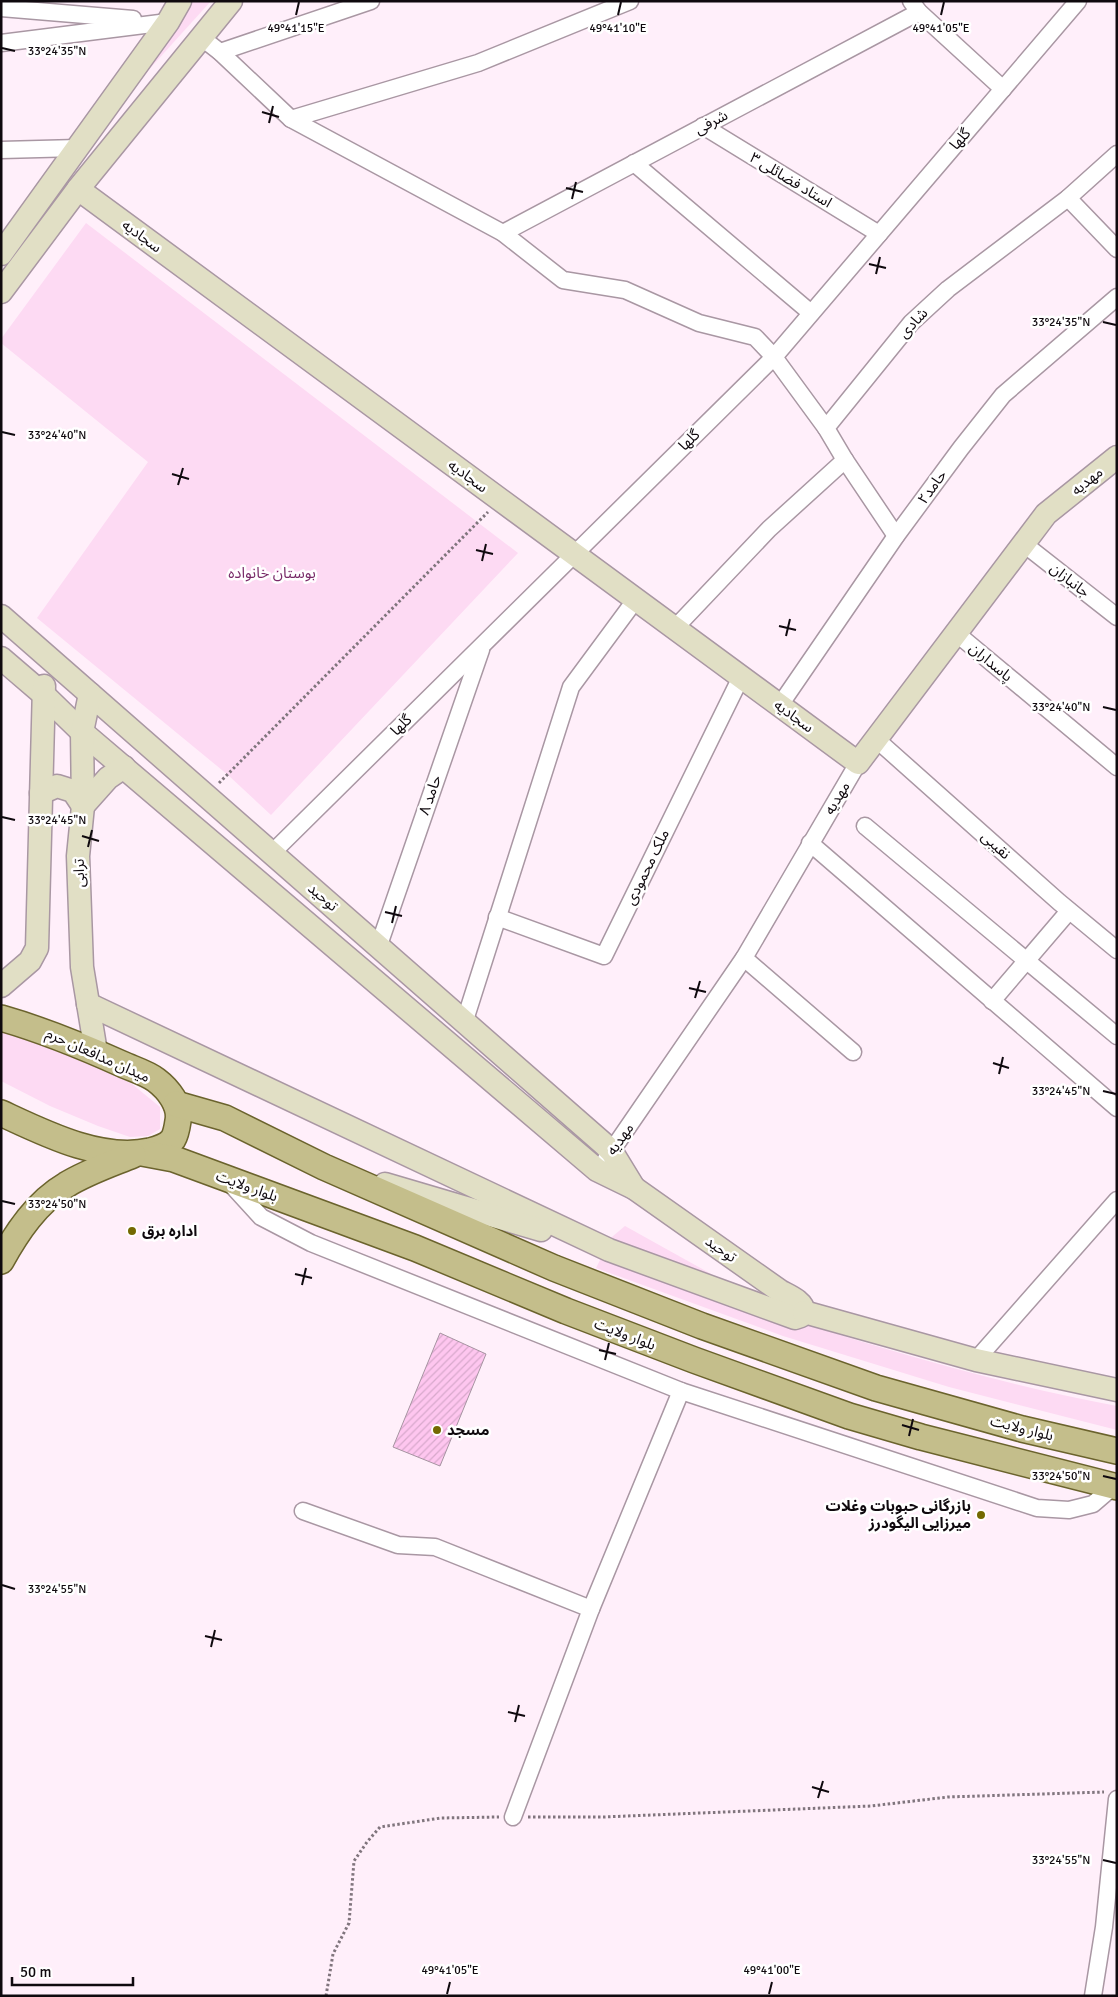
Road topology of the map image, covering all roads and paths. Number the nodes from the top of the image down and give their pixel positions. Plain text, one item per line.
1 (180, 1) edge
2 (231, 1) edge
3 (371, 1) edge
4 (630, 1) edge
5 (1078, 1) edge
6 (915, 6) edge
7 (1, 8) edge
8 (168, 22) junction
9 (202, 38) junction
10 (1, 43) edge
11 (220, 52) junction
12 (1003, 89) junction
13 (292, 119) junction
14 (703, 126) junction
15 (78, 148) junction
16 (1, 150) edge
17 (1117, 154) edge
18 (634, 163) junction
19 (78, 189) junction
20 (1068, 198) junction
21 (503, 233) junction
22 (879, 234) junction
23 (1117, 249) edge
24 (1, 254) edge
25 (1, 292) edge
26 (1117, 297) edge
27 (811, 313) junction
28 (774, 357) junction
29 (826, 428) junction
30 (1117, 456) edge
31 (845, 460) junction
32 (500, 500) junction
33 (896, 536) junction
34 (1024, 544) junction
35 (574, 554) junction
36 (636, 599) junction
37 (1, 616) edge
38 (1117, 617) edge
39 (675, 628) junction
40 (956, 633) junction
41 (482, 645) junction
42 (47, 655) junction
43 (1, 658) edge
44 (741, 677) junction
45 (43, 694) junction
46 (90, 694) junction
47 (780, 705) junction
48 (82, 732) junction
49 (876, 738) junction
50 (858, 763) junction
51 (124, 767) junction
52 (1117, 768) edge
53 (41, 793) junction
54 (206, 794) junction
55 (83, 806) junction
56 (864, 826) dead end
57 (810, 843) junction
58 (272, 852) junction
59 (1069, 911) junction
60 (497, 917) junction
61 (379, 945) junction
62 (1117, 950) edge
63 (744, 958) junction
64 (1027, 962) junction
65 (5, 979) edge
66 (992, 1000) junction
67 (88, 1004) junction
68 (1, 1018) edge
69 (465, 1020) junction
70 (1117, 1036) edge
71 (96, 1052) junction
72 (853, 1052) dead end
73 (176, 1104) junction
74 (1117, 1108) edge
75 (1, 1113) edge
76 (612, 1152) junction
77 (140, 1153) junction
78 (324, 1167) junction
79 (597, 1170) junction
80 (226, 1178) junction
81 (634, 1188) junction
82 (1117, 1200) edge
83 (609, 1250) junction
84 (1, 1261) edge
85 (804, 1312) junction
86 (976, 1360) junction
87 (1117, 1390) edge
88 (680, 1391) junction
89 (1117, 1451) edge
90 (1115, 1487) edge
91 (303, 1511) dead end
92 (591, 1609) junction
93 (1112, 1795) edge
94 (513, 1817) junction
95 (326, 1996) edge
96 (1092, 1996) edge

1 - 8 main road
2 - 9 main road
3 - 11 street
4 - 13 street
5 - 12 street, گلها
6 - 12 street
6 - 14 street, شرفی
7 - 8 street
8 - 10 street
8 - 15 main road
9 - 11 street
9 - 19 main road
11 - 13 street
12 - 22 street, گلها
13 - 21 street
14 - 18 street, شرفی
14 - 22 street, استاد فضائلی ۳
15 - 16 street
15 - 24 main road
17 - 20 street, شادی
18 - 21 street, شرفی
18 - 27 street
19 - 25 main road
19 - 32 main road, سجادیه
20 - 23 street
20 - 29 street, شادی
21 - 28 street
22 - 27 street, گلها
26 - 33 street, حامد۲
27 - 28 street, گلها
28 - 29 street
28 - 35 street, گلها
29 - 31 street
30 - 34 main road, مهدیه
31 - 33 street
31 - 39 street
32 - 35 main road, سجادیه
32 - 54 path
33 - 47 street, حامد۲
34 - 38 street, جانبازان
34 - 40 main road, مهدیه
35 - 36 main road, سجادیه
35 - 41 street, گلها
36 - 39 main road, سجادیه
36 - 60 street
37 - 42 main road, توحید
39 - 44 main road, سجادیه
40 - 49 main road, مهدیه
40 - 52 street, پاسداران
41 - 58 street, گلها
41 - 61 street, حامد ۸
42 - 45 main road
42 - 46 main road, توحید
43 - 45 main road, توحید
44 - 47 main road, سجادیه
44 - 60 street, ملک محمودی
45 - 48 main road, توحید
45 - 53 main road
46 - 48 main road, ترابی
46 - 54 main road, توحید
47 - 50 main road, سجادیه
48 - 51 main road, توحید
48 - 55 main road, ترابی
49 - 50 main road, مهدیه
49 - 59 street, نقیبی
50 - 57 street, مهدیه
51 - 55 main road
51 - 79 main road, توحید
53 - 55 main road
53 - 65 main road
54 - 58 main road, توحید
55 - 67 main road, ترابی
56 - 64 street
57 - 63 street, مهدیه
57 - 66 street
58 - 61 main road, توحید
59 - 62 street, نقیبی
59 - 64 street
60 - 69 street
61 - 69 main road, توحید
63 - 72 street
63 - 76 street, مهدیه
64 - 66 street
64 - 70 street
66 - 74 street
67 - 71 main road, ترابی
67 - 83 main road
68 - 71 main road, میدان مدافعان حرم
69 - 76 main road, توحید
71 - 73 main road, میدان مدافعان حرم
73 - 77 main road
73 - 78 main road, بلوار ولایت
75 - 77 main road
76 - 79 street, مهدیه
76 - 81 main road, توحید
77 - 80 main road, بلوار ولایت
77 - 84 main road
78 - 83 main road
78 - 89 main road, بلوار ولایت
79 - 81 main road, توحید
80 - 88 street
80 - 90 main road, بلوار ولایت
81 - 85 main road, توحید
82 - 86 street
83 - 85 main road
85 - 86 main road
86 - 87 main road
88 - 90 street
88 - 92 street
91 - 92 street
92 - 94 street
93 - 94 path
93 - 96 street
94 - 95 path

